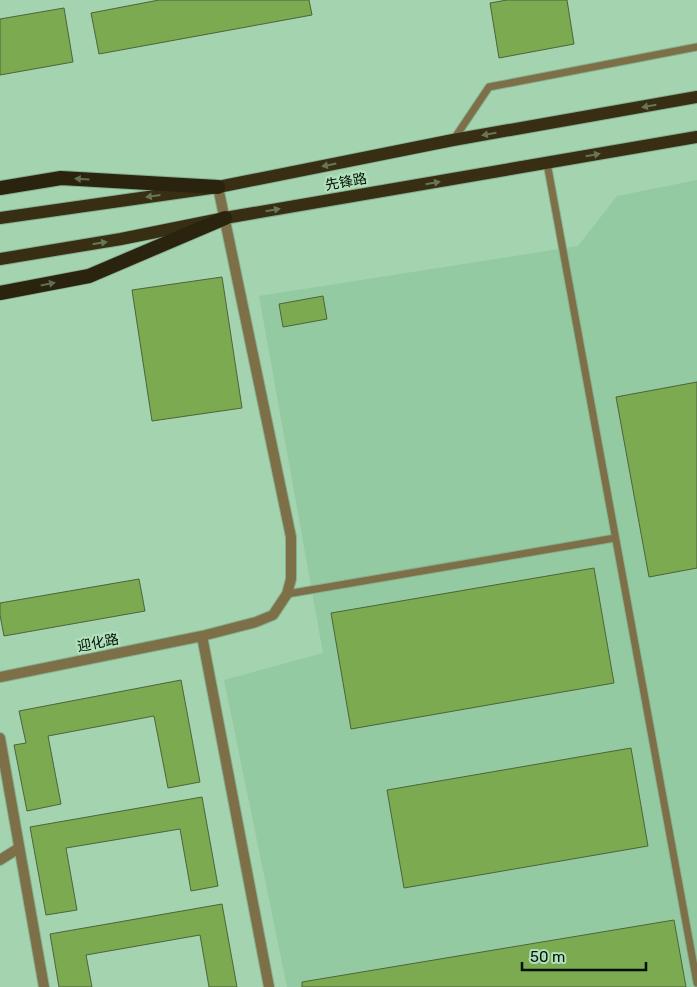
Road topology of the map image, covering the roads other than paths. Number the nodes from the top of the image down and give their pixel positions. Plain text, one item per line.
1 (697, 47) edge
2 (697, 97) edge
3 (697, 137) edge
4 (453, 140) junction
5 (547, 163) junction
6 (218, 187) junction
7 (0, 188) edge
8 (0, 218) edge
9 (225, 218) junction
10 (0, 259) edge
11 (0, 293) edge
12 (615, 538) junction
13 (287, 594) junction
14 (202, 636) junction
15 (0, 677) edge
16 (0, 738) edge
17 (19, 848) junction
18 (0, 860) edge
19 (697, 983) edge
20 (44, 987) edge
21 (269, 987) edge

1 - 4 lane
2 -> 4 main road, 先锋路
5 -> 3 main road, 先锋路
4 -> 6 main road, 先锋路
9 -> 5 main road, 先锋路
5 - 12 lane
6 -> 7 highway
6 -> 8 main road, 先锋路
6 - 9 street
10 -> 9 main road, 先锋路
11 -> 9 highway
9 - 13 street
12 - 13 lane
12 - 19 lane
13 - 14 street, 迎化路
14 - 15 street, 迎化路
14 - 21 street
16 - 17 street
17 - 18 street
17 - 20 street

